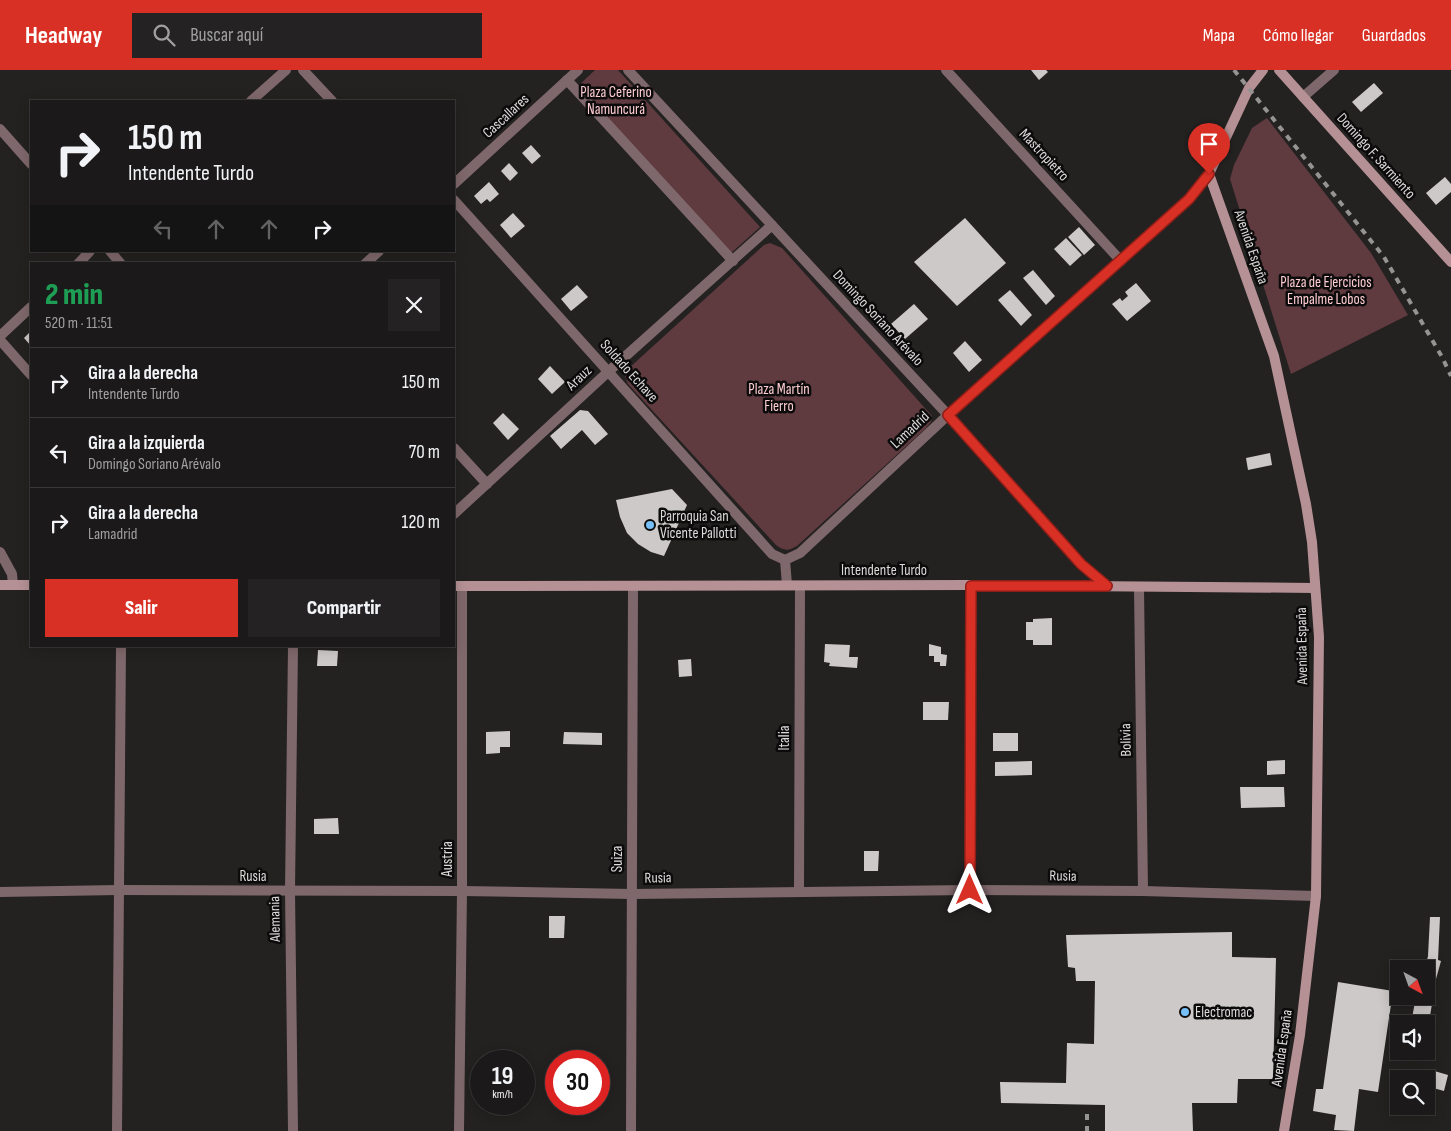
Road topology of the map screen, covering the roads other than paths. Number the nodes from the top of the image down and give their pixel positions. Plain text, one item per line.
1 (286, 70) edge
2 (304, 70) edge
3 (578, 70) edge
4 (628, 70) edge
5 (946, 70) edge
6 (1264, 70) edge
7 (1279, 70) edge
8 (1334, 70) edge
9 (567, 80) junction
10 (1303, 97) junction
11 (253, 100) edge
12 (331, 100) edge
13 (0, 129) edge
14 (30, 163) edge
15 (1209, 174) junction
16 (455, 183) edge
17 (455, 201) edge
18 (772, 225) junction
19 (89, 252) edge
20 (111, 252) edge
21 (378, 252) edge
22 (732, 261) junction
23 (1121, 261) junction
24 (80, 262) edge
25 (119, 262) edge
26 (367, 262) edge
27 (1451, 262) edge
28 (30, 308) edge
29 (0, 336) edge
30 (0, 340) edge
31 (609, 371) junction
32 (30, 374) edge
33 (948, 415) junction
34 (455, 449) edge
35 (487, 484) junction
36 (455, 513) edge
37 (0, 552) edge
38 (785, 560) junction
39 (0, 585) edge
40 (13, 585) junction
41 (30, 585) edge
42 (788, 585) junction
43 (458, 586) edge
44 (800, 586) junction
45 (971, 586) junction
46 (1107, 586) junction
47 (633, 587) junction
48 (1139, 588) junction
49 (1315, 588) junction
50 (120, 647) edge
51 (293, 647) edge
52 (120, 890) junction
53 (970, 890) junction
54 (290, 891) junction
55 (798, 891) junction
56 (1143, 891) junction
57 (0, 892) edge
58 (462, 892) junction
59 (632, 894) junction
60 (1316, 896) junction
61 (117, 1131) edge
62 (293, 1131) edge
63 (459, 1131) edge
64 (630, 1131) edge
65 (1284, 1131) edge

1 - 11 street
2 - 12 street
3 - 9 street, Cascallares
4 - 18 street, Domingo Soriano Arévalo
5 - 23 street, Mastropietro
6 - 15 street, Lamadrid
7 - 10 street, Domingo F. Sarmiento
8 - 10 street
9 - 16 street, Cascallares
9 - 22 street
10 - 27 street, Domingo F. Sarmiento
13 - 14 street
15 - 23 street, Lamadrid
15 - 49 street, Avenida España
17 - 31 street, Soldado Echave
18 - 22 street, Arauz
18 - 33 street, Domingo Soriano Arévalo
19 - 24 street
20 - 25 street
21 - 26 street
22 - 31 street, Arauz
23 - 33 street, Lamadrid
28 - 29 street
30 - 32 street
31 - 35 street, Arauz
31 - 38 street, Soldado Echave
33 - 38 street, Lamadrid
33 - 46 street, Domingo Soriano Arévalo
34 - 35 street
35 - 36 street, Arauz
37 - 40 street
38 - 42 street
39 - 40 street
40 - 41 street
42 - 44 street, Intendente Turdo
42 - 47 street, Intendente Turdo
43 - 47 street, Intendente Turdo
43 - 58 street, Austria
44 - 45 street, Intendente Turdo
44 - 55 street, Italia
45 - 46 street, Intendente Turdo
45 - 53 street
46 - 48 street, Intendente Turdo
47 - 59 street, Suiza
48 - 49 street, Intendente Turdo
48 - 56 street, Bolivia
49 - 60 street, Avenida España
50 - 52 street
51 - 54 street, Alemania
52 - 54 street, Rusia
52 - 57 street, Rusia
52 - 61 street
53 - 55 street, Rusia
53 - 56 street, Rusia
54 - 58 street, Rusia
54 - 62 street, Alemania
55 - 59 street, Rusia
56 - 60 street, Rusia
58 - 59 street, Rusia
58 - 63 street, Austria
59 - 64 street, Suiza
60 - 65 street, Avenida España

